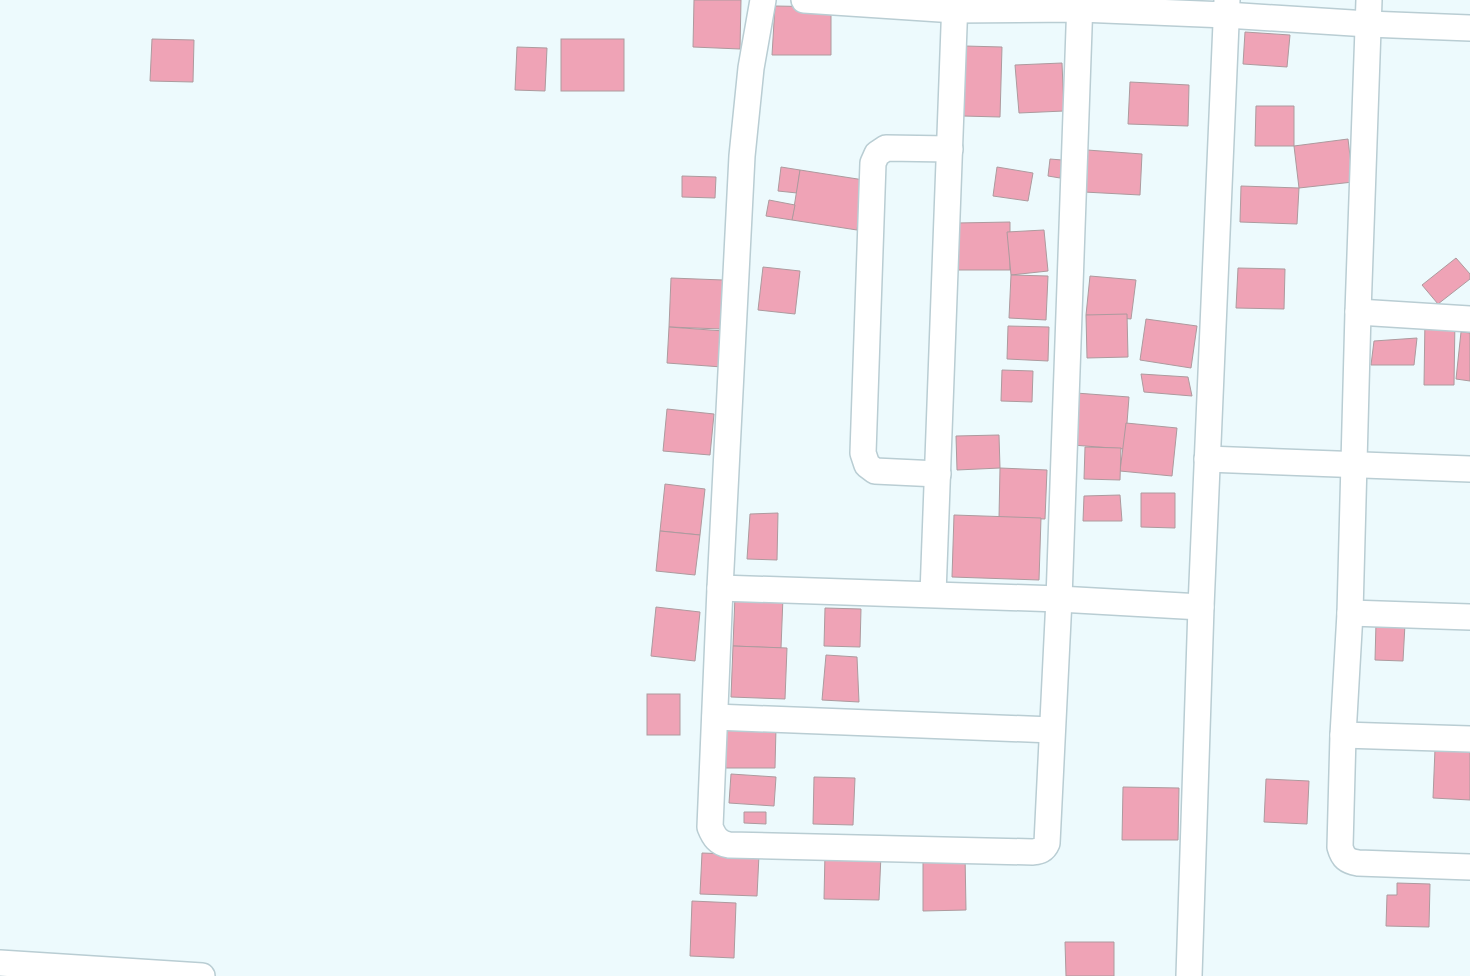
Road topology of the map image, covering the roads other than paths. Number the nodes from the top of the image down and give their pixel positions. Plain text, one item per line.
1 (763, 0) edge
2 (804, 0) edge
3 (955, 5) edge
4 (1080, 5) edge
5 (1227, 8) edge
6 (1369, 12) edge
7 (1470, 28) edge
8 (950, 149) junction
9 (1358, 312) junction
10 (1470, 319) edge
11 (1207, 459) junction
12 (1354, 465) junction
13 (1470, 469) edge
14 (938, 474) junction
15 (720, 588) junction
16 (933, 594) junction
17 (1059, 598) junction
18 (1201, 607) junction
19 (1350, 613) junction
20 (1470, 617) edge
21 (715, 717) junction
22 (1052, 730) junction
23 (1343, 735) junction
24 (1470, 739) edge
25 (1470, 867) edge
26 (0, 963) edge
27 (127, 974) edge
28 (202, 976) edge
29 (1189, 976) edge

1 - 15 street
2 - 3 street
3 - 4 street
3 - 8 street
4 - 5 street
4 - 17 street
5 - 6 street
5 - 11 street
6 - 7 street
6 - 9 street
8 - 14 street
8 - 14 street
9 - 10 street
9 - 12 street
11 - 12 street
11 - 18 street
12 - 13 street
12 - 19 street
14 - 16 street
15 - 16 street
15 - 21 street
16 - 17 street
17 - 18 street
17 - 22 street
18 - 29 street
19 - 20 street
19 - 23 street
21 - 22 street
21 - 22 street
23 - 24 street
23 - 25 street
26 - 27 street
27 - 28 street

